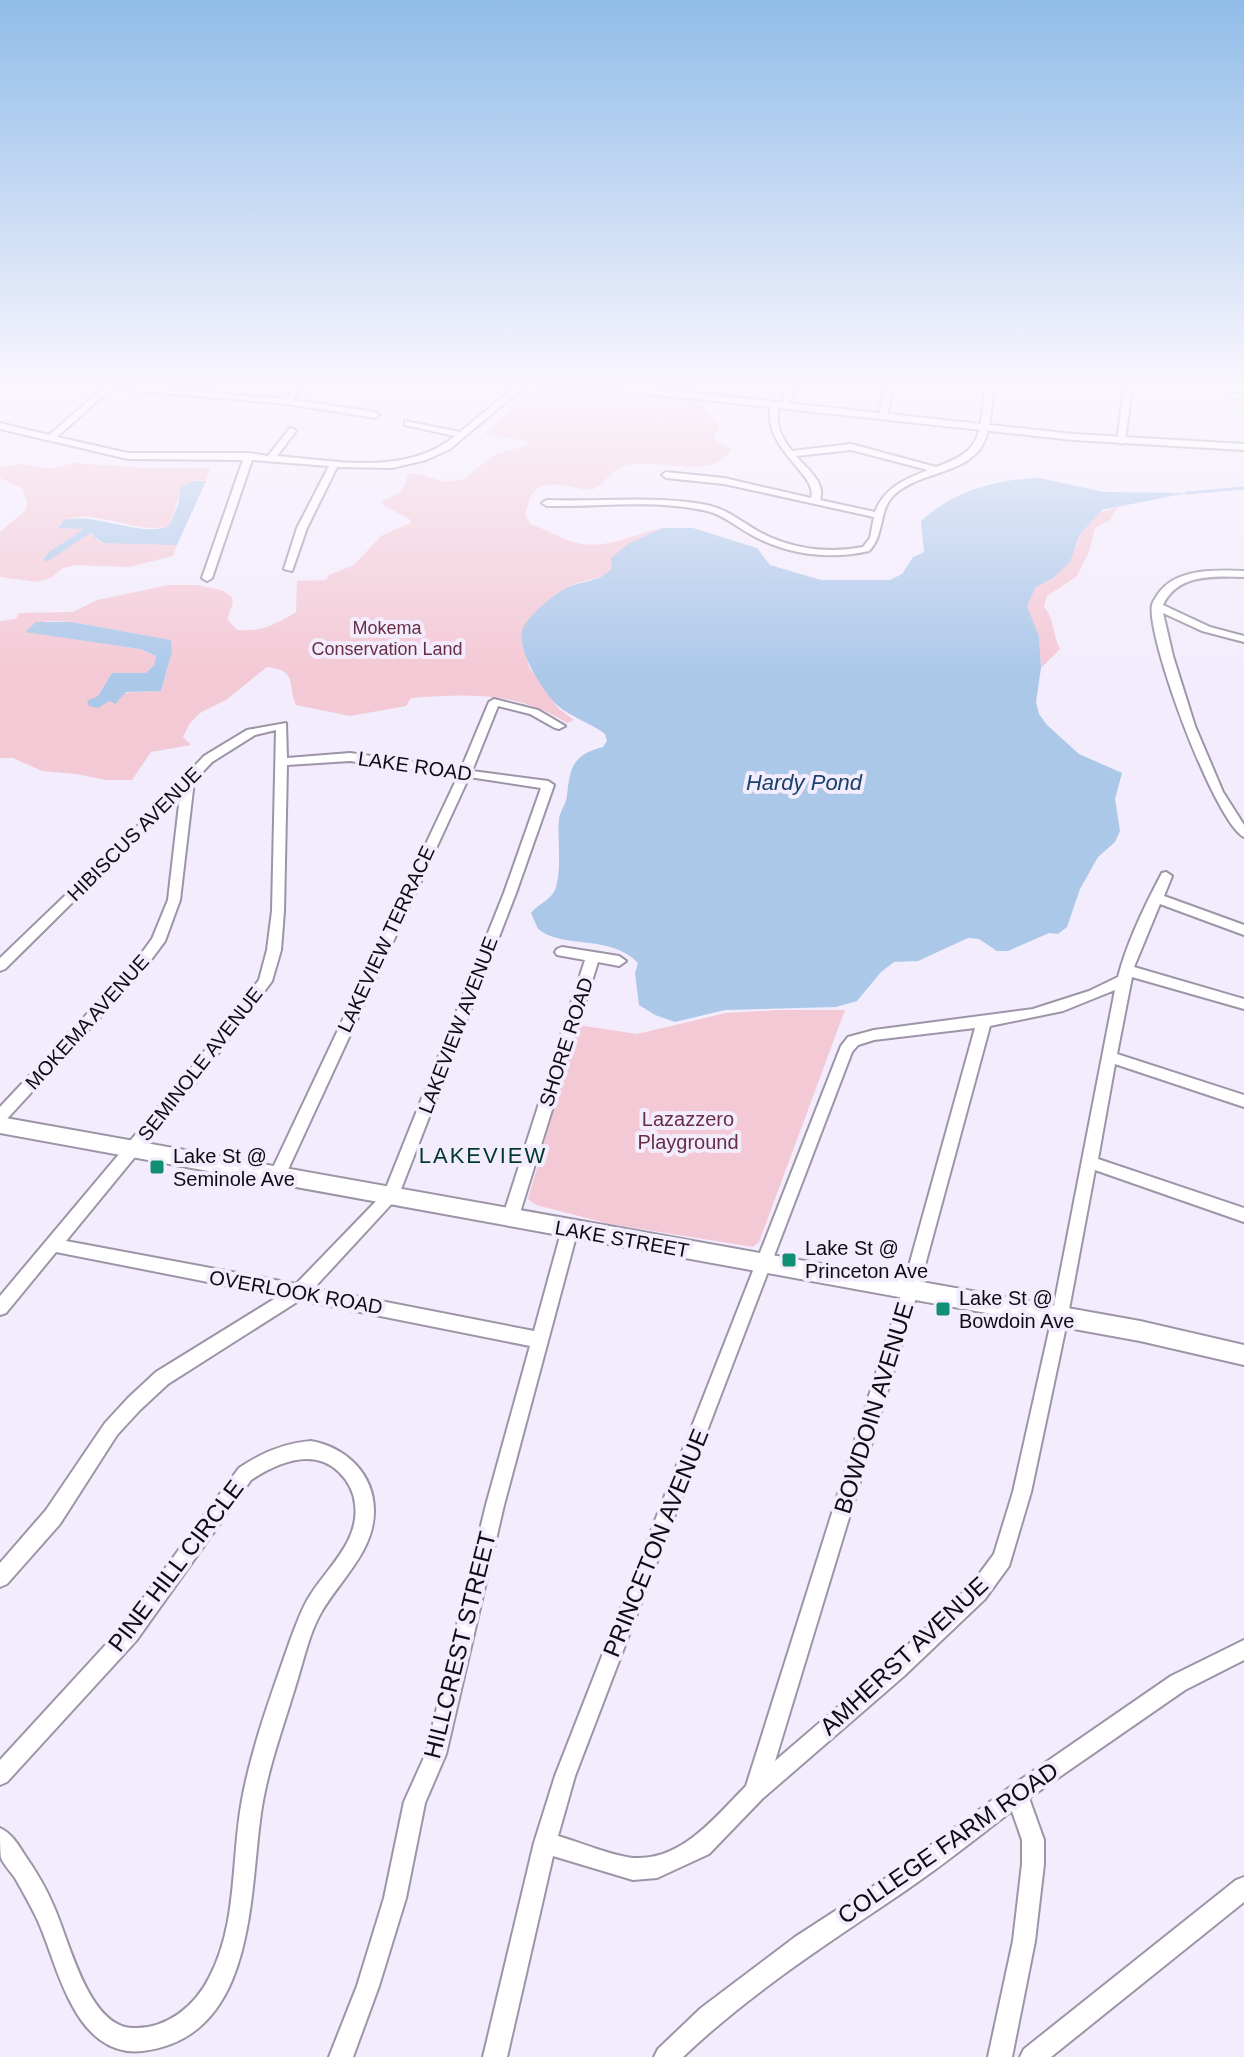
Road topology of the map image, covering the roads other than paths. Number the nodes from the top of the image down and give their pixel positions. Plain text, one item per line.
1 (240, 483) edge
2 (325, 483) edge
3 (734, 483) edge
4 (815, 483) edge
5 (906, 483) edge
6 (815, 500) junction
7 (547, 503) dead end
8 (877, 515) junction
9 (289, 569) dead end
10 (1244, 574) edge
11 (207, 578) dead end
12 (1157, 606) junction
13 (1244, 639) edge
14 (282, 725) joint
15 (559, 726) dead end
16 (281, 762) junction
17 (464, 773) junction
18 (188, 780) junction
19 (548, 785) joint
20 (1244, 833) edge
21 (1166, 876) dead end
22 (1156, 898) junction
23 (1244, 930) edge
24 (562, 952) dead end
25 (593, 957) junction
26 (619, 961) dead end
27 (0, 966) edge
28 (1125, 975) junction
29 (1244, 1004) edge
30 (984, 1022) junction
31 (1110, 1057) junction
32 (1244, 1101) edge
33 (0, 1117) edge
34 (0, 1125) edge
35 (133, 1149) junction
36 (1089, 1162) junction
37 (277, 1176) junction
38 (390, 1197) junction
39 (1244, 1215) edge
40 (510, 1219) junction
41 (570, 1229) junction
42 (53, 1245) junction
43 (765, 1264) junction
44 (910, 1291) junction
45 (299, 1292) junction
46 (0, 1308) edge
47 (1059, 1317) junction
48 (539, 1340) junction
49 (1244, 1355) edge
50 (0, 1577) edge
51 (1244, 1650) edge
52 (0, 1775) edge
53 (755, 1792) junction
54 (1017, 1794) junction
55 (0, 1839) edge
56 (545, 1843) junction
57 (1244, 1888) edge
58 (341, 2057) edge
59 (495, 2057) edge
60 (666, 2057) edge
61 (1000, 2057) edge
62 (1032, 2057) edge

1 - 11 street
2 - 9 street
3 - 6 street
4 - 6 street
5 - 8 street
6 - 8 street
7 - 8 street
10 - 12 street
12 - 13 street
12 - 20 street
14 - 16 street, SEMINOLE AVENUE
14 - 18 street, HIBISCUS AVENUE
15 - 17 street, LAKEVIEW TERRACE
16 - 17 street, LAKE ROAD
16 - 35 street, SEMINOLE AVENUE
17 - 19 street, LAKE ROAD
17 - 37 street, LAKEVIEW TERRACE
18 - 27 street, HIBISCUS AVENUE
18 - 33 street, MOKEMA AVENUE
19 - 38 street, LAKEVIEW AVENUE
21 - 22 street, AMHERST AVENUE
22 - 23 street
22 - 28 street, AMHERST AVENUE
24 - 25 street, SHORE ROAD
25 - 26 street, SHORE ROAD
25 - 40 street, SHORE ROAD
28 - 29 street
28 - 30 street
28 - 31 street, AMHERST AVENUE
30 - 43 street, PRINCETON AVENUE
30 - 44 street, BOWDOIN AVENUE
31 - 32 street
31 - 36 street, AMHERST AVENUE
34 - 35 street, LAKE STREET
35 - 37 street, LAKE STREET
35 - 42 street, SEMINOLE AVENUE
36 - 39 street
36 - 47 street, AMHERST AVENUE
37 - 38 street, LAKE STREET
38 - 40 street, LAKE STREET
38 - 45 street, LAKEVIEW AVENUE
40 - 41 street, LAKE STREET
41 - 43 street, LAKE STREET
41 - 48 street, HILLCREST STREET
42 - 45 street, OVERLOOK ROAD
42 - 46 street, SEMINOLE AVENUE
43 - 44 street, LAKE STREET
43 - 56 street, PRINCETON AVENUE
44 - 47 street, LAKE STREET
44 - 53 street, BOWDOIN AVENUE
45 - 48 street, OVERLOOK ROAD
45 - 50 street, LAKEVIEW AVENUE
47 - 49 street, LAKE STREET
47 - 53 street, AMHERST AVENUE
48 - 58 street, HILLCREST STREET
51 - 54 street, COLLEGE FARM ROAD
52 - 55 street, PINE HILL CIRCLE
53 - 56 street, AMHERST AVENUE
54 - 60 street, COLLEGE FARM ROAD
54 - 61 street
56 - 59 street, PRINCETON AVENUE
57 - 62 street

